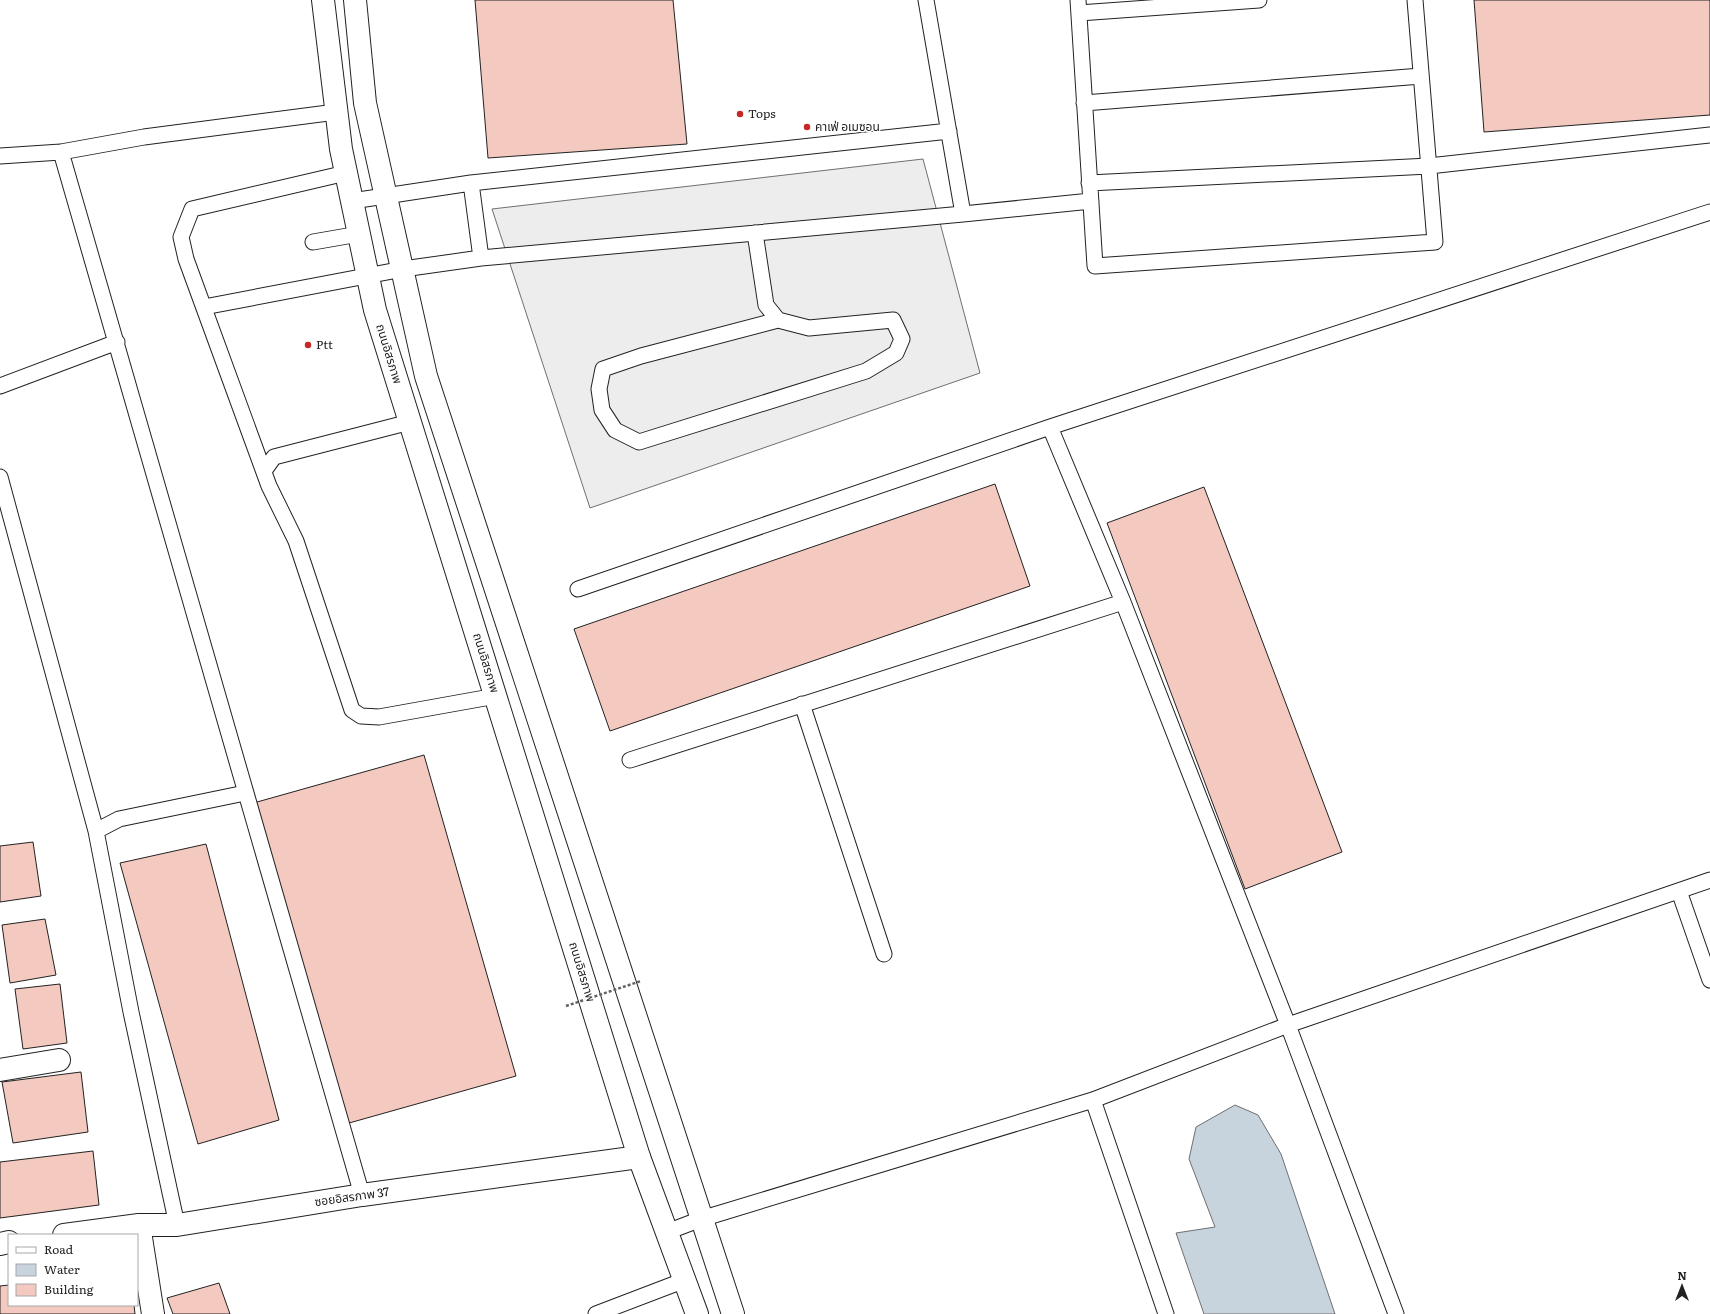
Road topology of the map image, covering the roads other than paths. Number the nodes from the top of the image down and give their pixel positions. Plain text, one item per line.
1 (323, 0) edge
2 (355, 0) edge
3 (926, 0) edge
4 (1259, 0) edge
5 (1415, 0) edge
6 (1079, 6) edge
7 (1421, 76) junction
8 (1084, 103) junction
9 (336, 112) junction
10 (949, 130) junction
11 (1710, 135) edge
12 (61, 152) junction
13 (0, 156) edge
14 (1429, 166) junction
15 (346, 173) junction
16 (471, 183) junction
17 (1090, 183) junction
18 (386, 194) junction
19 (352, 201) junction
20 (1091, 201) junction
21 (1710, 212) edge
22 (963, 214) junction
23 (755, 232) junction
24 (359, 234) junction
25 (313, 242) dead end
26 (481, 258) junction
27 (403, 269) junction
28 (368, 275) junction
29 (204, 307) junction
30 (778, 320) junction
31 (117, 342) junction
32 (0, 386) edge
33 (410, 422) junction
34 (1050, 427) junction
35 (264, 471) junction
36 (0, 478) edge
37 (578, 589) dead end
38 (1124, 602) junction
39 (496, 696) junction
40 (802, 704) junction
41 (630, 760) dead end
42 (244, 793) junction
43 (96, 831) junction
44 (1710, 880) edge
45 (1679, 891) junction
46 (884, 954) dead end
47 (1710, 980) edge
48 (1288, 1025) junction
49 (58, 1060) dead end
50 (0, 1070) edge
51 (1093, 1100) junction
52 (640, 1157) junction
53 (362, 1196) junction
54 (701, 1219) junction
55 (139, 1225) junction
56 (177, 1225) junction
57 (667, 1232) junction
58 (72, 1234) edge
59 (685, 1280) junction
60 (153, 1314) edge
61 (596, 1314) edge
62 (697, 1314) edge
63 (733, 1314) edge
64 (1166, 1314) edge
65 (1396, 1314) edge

1 - 9 main road, ถนนอิสรภาพ
2 - 18 main road
3 - 10 lane
4 - 6 lane
5 - 7 lane
6 - 8 lane
7 - 8 lane
7 - 14 lane
8 - 17 lane
9 - 12 lane
9 - 15 main road, ถนนอิสรภาพ
10 - 16 lane
10 - 22 lane
11 - 14 lane
12 - 13 lane
12 - 31 lane
14 - 17 lane
14 - 20 lane
15 - 19 main road, ถนนอิสรภาพ
15 - 29 lane
16 - 18 lane
16 - 26 lane
17 - 20 lane
18 - 19 lane
18 - 27 main road
19 - 24 main road, ถนนอิสรภาพ
20 - 22 lane
21 - 34 lane
22 - 23 lane
23 - 26 lane
23 - 30 lane
24 - 25 lane
24 - 28 main road, ถนนอิสรภาพ
26 - 27 lane
27 - 28 lane
27 - 54 main road
28 - 29 lane
28 - 33 main road, ถนนอิสรภาพ
29 - 35 lane
30 - 30 lane
31 - 32 lane
31 - 42 lane
33 - 35 lane
33 - 39 main road, ถนนอิสรภาพ
34 - 37 lane
34 - 38 lane
35 - 39 lane
36 - 43 lane
38 - 40 lane
38 - 48 lane
39 - 52 main road, ถนนอิสรภาพ
40 - 41 lane
40 - 46 lane
42 - 43 lane
42 - 53 lane
43 - 56 lane
44 - 45 lane
45 - 47 lane
45 - 48 lane
48 - 51 lane
48 - 65 lane
49 - 50 main road
51 - 54 lane
51 - 64 lane
52 - 53 main road, ซอยอิสรภาพ 37
52 - 57 main road, ถนนอิสรภาพ
53 - 56 main road, ซอยอิสรภาพ 37
54 - 57 lane
54 - 63 main road
55 - 56 main road, ซอยอิสรภาพ 37
55 - 58 main road, ซอยอิสรภาพ 37
55 - 60 main road
57 - 59 main road, ถนนอิสรภาพ
59 - 61 lane
59 - 62 main road, ถนนอิสรภาพ

